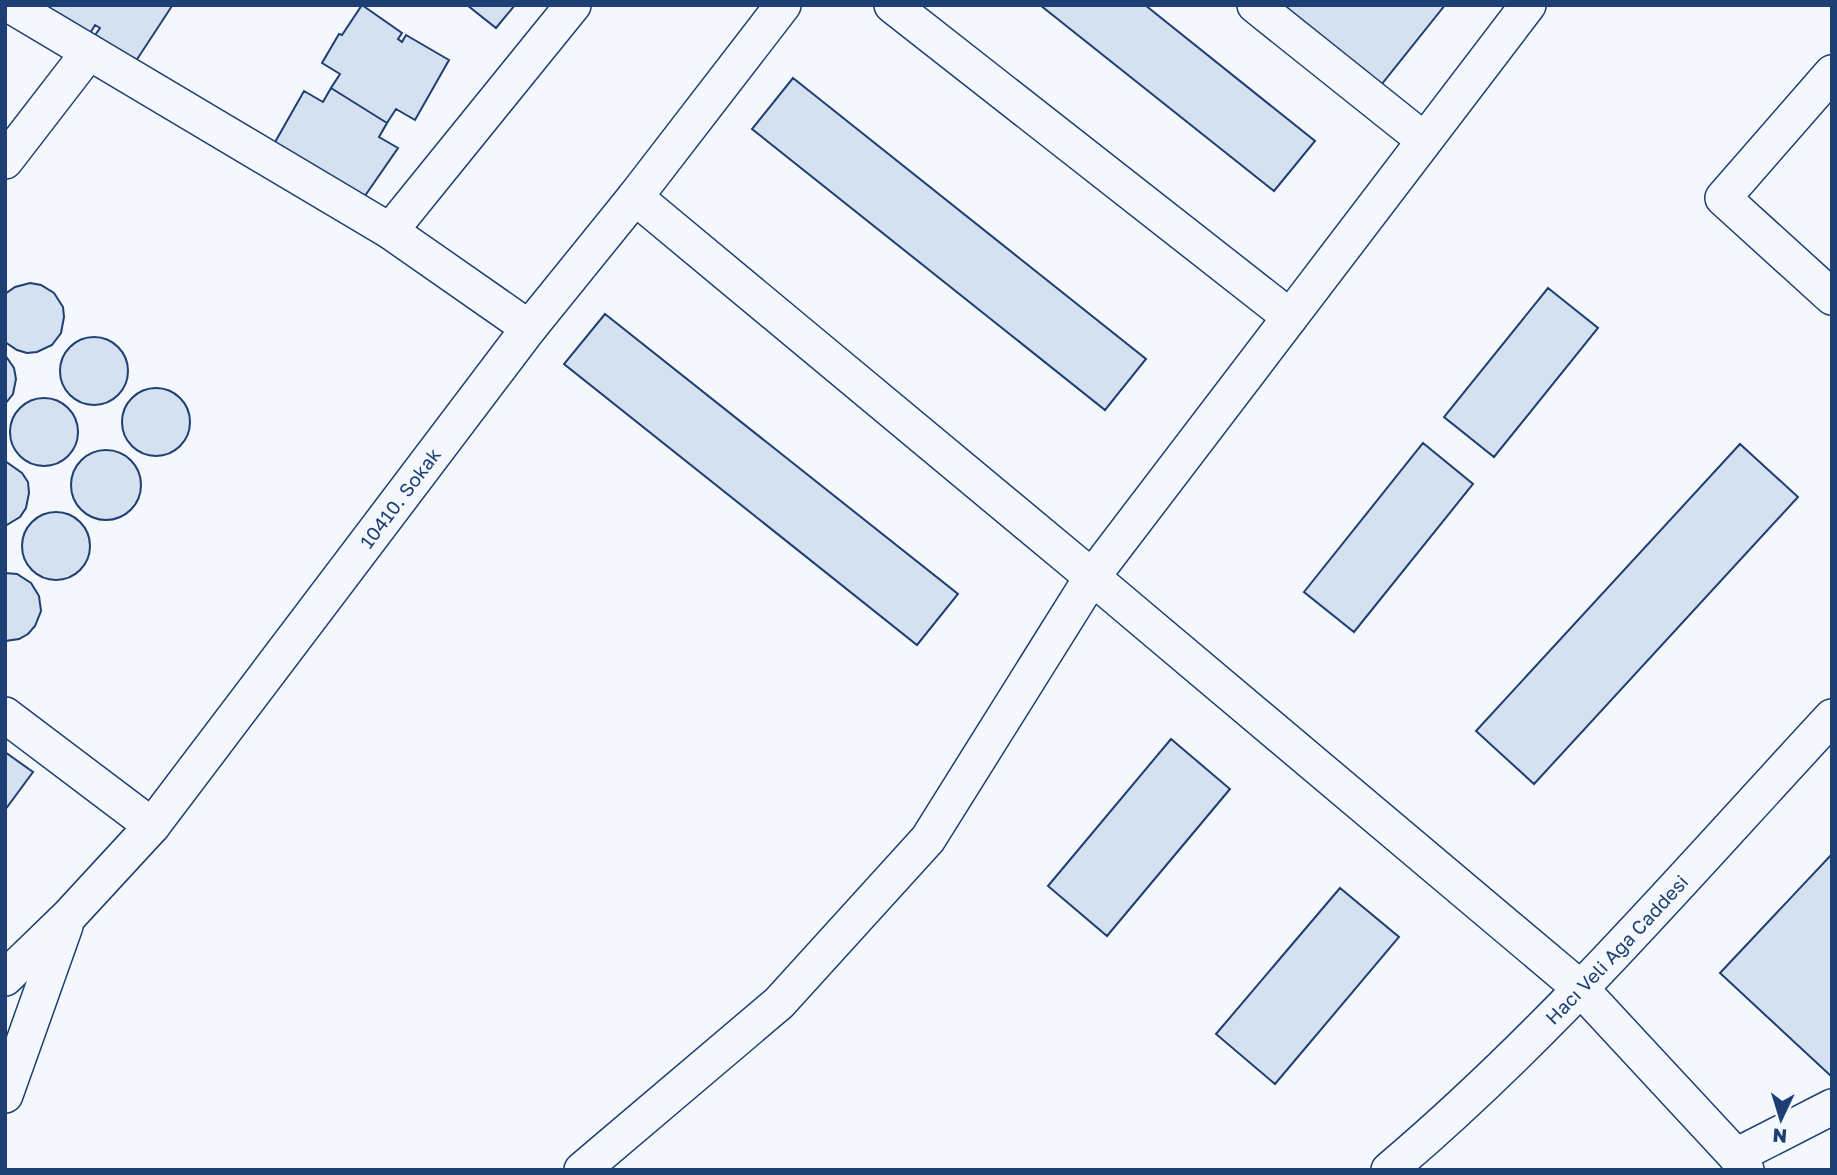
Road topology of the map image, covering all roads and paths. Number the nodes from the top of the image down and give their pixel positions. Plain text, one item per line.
1 (10, 5) edge
2 (573, 5) edge
3 (783, 5) edge
4 (892, 5) edge
5 (1255, 5) edge
6 (1528, 5) edge
7 (89, 52) junction
8 (1832, 73) edge
9 (1424, 140) junction
10 (5, 161) edge
11 (635, 197) junction
12 (390, 231) junction
13 (1832, 297) edge
14 (1290, 317) junction
15 (529, 328) junction
16 (1092, 577) junction
17 (5, 715) edge
18 (1832, 717) edge
19 (152, 826) junction
20 (69, 916) junction
21 (5, 978) edge
22 (1580, 988) junction
23 (5, 1095) edge
24 (1832, 1107) edge
25 (1741, 1163) edge
26 (582, 1170) edge
27 (1389, 1170) edge

1 - 7 street
2 - 12 street
3 - 11 street, 10410. Sokak
4 - 14 street
5 - 9 street
6 - 9 street
7 - 10 street
7 - 12 street
8 - 13 street
9 - 14 street
11 - 15 street, 10410. Sokak
11 - 16 street
12 - 15 street
14 - 16 street
15 - 19 street, 10410. Sokak
16 - 22 street
16 - 26 street
17 - 19 street
18 - 22 street, Hacı Veli Ağa Caddesi
19 - 20 street, 10410. Sokak
20 - 21 street, 10410. Sokak
20 - 23 street
22 - 25 street
22 - 27 street, Hacı Veli Ağa Caddesi
24 - 25 street

